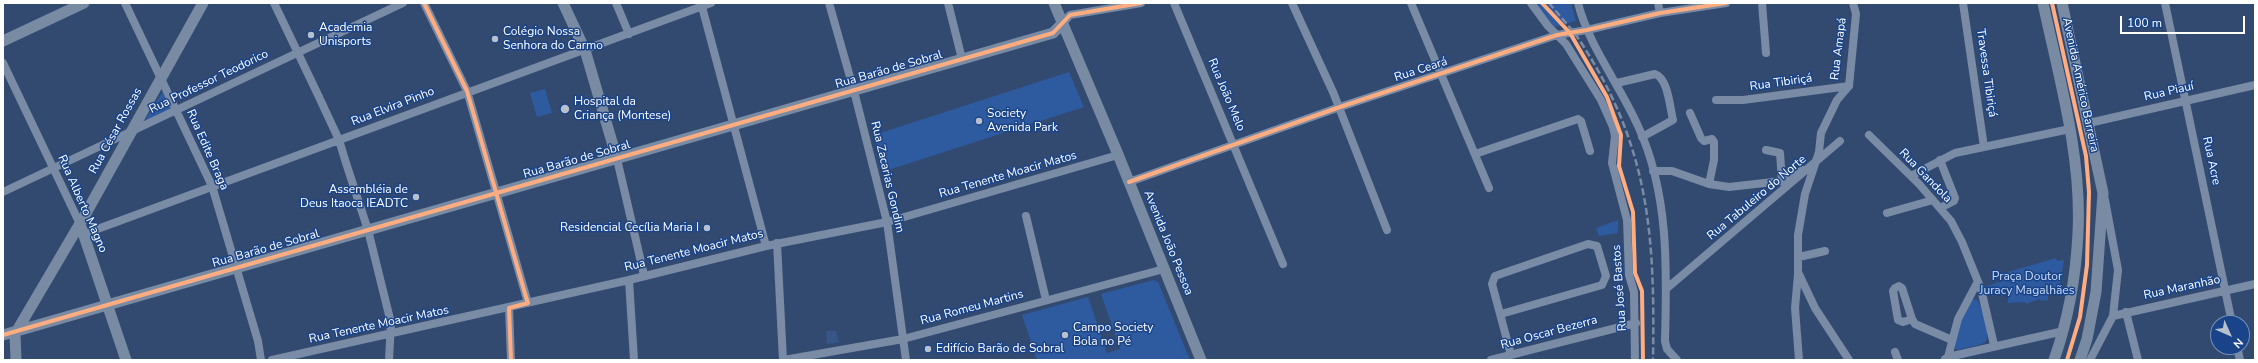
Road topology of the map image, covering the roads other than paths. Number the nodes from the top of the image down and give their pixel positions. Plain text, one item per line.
1 (84, 3) edge
2 (125, 3) edge
3 (203, 3) edge
4 (274, 3) edge
5 (403, 3) edge
6 (424, 3) edge
7 (563, 3) edge
8 (616, 3) edge
9 (711, 3) edge
10 (829, 3) edge
11 (948, 3) edge
12 (1054, 3) edge
13 (1141, 3) edge
14 (1174, 3) edge
15 (1292, 3) edge
16 (1412, 3) edge
17 (1531, 3) edge
18 (1578, 3) edge
19 (1658, 3) edge
20 (1724, 3) edge
21 (1762, 3) edge
22 (1853, 3) edge
23 (1963, 3) edge
24 (2042, 3) edge
25 (2062, 3) edge
26 (2165, 3) edge
27 (702, 5) edge
28 (1660, 14) junction
29 (1062, 24) junction
30 (1587, 30) junction
31 (629, 34) junction
32 (1556, 35) junction
33 (3, 41) edge
34 (585, 50) junction
35 (297, 52) junction
36 (1766, 53) dead end
37 (962, 59) junction
38 (3, 63) edge
39 (1442, 74) junction
40 (161, 76) junction
41 (1617, 84) junction
42 (2255, 85) edge
43 (1849, 86) junction
44 (467, 91) junction
45 (854, 91) junction
46 (1716, 100) dead end
47 (2186, 100) junction
48 (1338, 108) junction
49 (177, 111) junction
50 (1690, 113) dead end
51 (2089, 123) junction
52 (735, 125) junction
53 (2070, 130) junction
54 (131, 133) junction
55 (1869, 135) dead end
56 (1642, 136) junction
57 (339, 140) junction
58 (1840, 141) dead end
59 (1235, 145) junction
60 (1984, 147) junction
61 (1766, 150) dead end
62 (1590, 151) dead end
63 (1475, 154) junction
64 (1118, 155) junction
65 (617, 159) junction
66 (1940, 160) junction
67 (1813, 165) junction
68 (53, 169) junction
69 (1653, 171) junction
70 (1911, 176) junction
71 (1782, 181) junction
72 (1129, 182) junction
73 (1709, 184) junction
74 (212, 186) junction
75 (1488, 188) dead end
76 (3, 192) edge
77 (497, 193) junction
78 (2104, 193) junction
79 (1933, 200) junction
80 (1940, 208) junction
81 (1888, 213) dead end
82 (1026, 216) dead end
83 (887, 222) junction
84 (82, 229) junction
85 (368, 230) junction
86 (1388, 230) dead end
87 (777, 243) junction
88 (766, 246) junction
89 (1825, 251) dead end
90 (1799, 257) junction
91 (1283, 264) dead end
92 (237, 267) junction
93 (1164, 269) junction
94 (1798, 272) junction
95 (644, 276) junction
96 (629, 280) junction
97 (1977, 282) junction
98 (2255, 284) edge
99 (1666, 289) junction
100 (2225, 292) junction
101 (1046, 300) junction
102 (528, 303) junction
103 (109, 306) junction
104 (509, 308) junction
105 (2126, 312) junction
106 (1501, 314) junction
107 (2230, 315) edge
108 (2113, 316) junction
109 (1912, 318) junction
110 (1636, 323) junction
111 (2064, 330) junction
112 (15, 334) junction
113 (390, 335) junction
114 (3, 336) edge
115 (903, 339) junction
116 (1952, 340) junction
117 (1994, 345) junction
118 (1511, 355) junction
119 (1947, 358) edge
120 (16, 360) edge
121 (126, 360) edge
122 (261, 360) edge
123 (272, 360) edge
124 (389, 360) edge
125 (511, 360) edge
126 (634, 360) edge
127 (784, 360) edge
128 (906, 360) edge
129 (1201, 360) edge
130 (1491, 360) edge
131 (1635, 360) edge
132 (1677, 360) edge
133 (1799, 360) edge
134 (1849, 360) edge
135 (2054, 360) edge
136 (2080, 360) edge
137 (2090, 360) edge
138 (2138, 360) edge

1 - 33 main road
2 - 40 street, Rua Edite Braga
3 - 40 main road, Rua César Rossas
4 - 35 street
5 - 35 street, Rua Professor Teodorico
6 - 44 street
7 - 34 main road
8 - 31 street
9 - 27 street, Rua Elvira Pinho
10 - 45 street, Rua Zacarias Gondim
11 - 37 street
12 - 29 main road, Avenida João Pessoa
13 - 29 street, Rua Barão de Sobral
14 - 59 street, Rua João Melo
15 - 48 street
16 - 39 street
17 - 32 street, Rua José Bastos
18 - 30 street
19 - 28 street
20 - 28 street, Rua Ceará
21 - 36 street
22 - 43 street, Rua Amapá
23 - 60 street, Travessa Tibiriçá
24 - 53 main road, Avenida Américo Barreira
25 - 51 main road, Avenida Américo Barreira
26 - 47 street, Rua Acre
27 - 31 street, Rua Elvira Pinho
27 - 52 street
28 - 30 street, Rua Ceará
29 - 37 main road, Rua Barão de Sobral
29 - 64 main road, Avenida João Pessoa
30 - 32 street, Rua Ceará
30 - 41 street
31 - 34 street, Rua Elvira Pinho
32 - 39 street, Rua Ceará
32 - 110 street, Rua José Bastos
34 - 44 street, Rua Elvira Pinho
34 - 65 main road
35 - 49 street, Rua Professor Teodorico
35 - 57 street
37 - 45 main road, Rua Barão de Sobral
38 - 68 street, Rua Alberto Magno
39 - 48 street, Rua Ceará
39 - 63 street
40 - 49 street, Rua Edite Braga
40 - 54 main road, Rua César Rossas
41 - 56 street
41 - 56 street
42 - 47 street, Rua Piauí
43 - 46 street, Rua Tibiriçá
43 - 67 street, Rua Amapá
44 - 57 street, Rua Elvira Pinho
44 - 77 street
45 - 52 main road, Rua Barão de Sobral
45 - 83 street, Rua Zacarias Gondim
47 - 51 street, Rua Piauí
47 - 100 street, Rua Acre
48 - 59 street, Rua Ceará
48 - 86 street
49 - 54 street, Rua Professor Teodorico
49 - 74 street, Rua Edite Braga
50 - 73 street
51 - 78 main road, Avenida Américo Barreira
52 - 65 main road, Rua Barão de Sobral
52 - 88 street
53 - 60 street
53 - 111 main road, Avenida Américo Barreira
54 - 68 street, Rua Professor Teodorico
54 - 84 main road, Rua César Rossas
55 - 70 street, Rua Gandola
56 - 69 street
57 - 74 street, Rua Elvira Pinho
57 - 85 street
58 - 67 street
59 - 72 street, Rua Ceará
59 - 91 street, Rua João Melo
60 - 66 street
61 - 71 street
62 - 63 street
63 - 75 street
64 - 72 main road, Avenida João Pessoa
64 - 83 street, Rua Tenente Moacir Matos
65 - 77 main road, Rua Barão de Sobral
65 - 95 street
66 - 70 street
66 - 80 street
67 - 71 street
67 - 90 street, Rua Tabuleiro do Norte
67 - 99 street, Rua Tabuleiro do Norte
68 - 76 street, Rua Professor Teodorico
68 - 84 street, Rua Alberto Magno
69 - 73 street
69 - 99 street
70 - 79 street, Rua Gandola
71 - 73 street
72 - 93 main road, Avenida João Pessoa
74 - 84 street, Rua Elvira Pinho
74 - 92 street, Rua Edite Braga
77 - 85 main road, Rua Barão de Sobral
77 - 102 street
78 - 108 street, Avenida Américo Barreira
78 - 136 main road, Avenida Américo Barreira
79 - 80 street, Rua Gandola
79 - 81 street
80 - 97 street, Rua Gandola
82 - 101 street
83 - 87 street, Rua Tenente Moacir Matos
83 - 115 street, Rua Zacarias Gondim
84 - 103 main road, Rua Alberto Magno
84 - 112 main road, Rua César Rossas
85 - 92 main road, Rua Barão de Sobral
85 - 113 street
87 - 88 street, Rua Tenente Moacir Matos
87 - 127 street
88 - 95 street, Rua Tenente Moacir Matos
89 - 90 street
90 - 94 street, Rua Tabuleiro do Norte
92 - 103 main road, Rua Barão de Sobral
92 - 122 street, Rua Edite Braga
93 - 101 street, Rua Romeu Martins
93 - 129 main road, Avenida João Pessoa
94 - 133 street, Rua Tabuleiro do Norte
94 - 134 street, Rua Tabuleiro do Norte
95 - 96 street, Rua Tenente Moacir Matos
96 - 102 street, Rua Tenente Moacir Matos
96 - 126 street
97 - 116 street
97 - 117 street, Rua Gandola
98 - 100 street, Rua Maranhão
99 - 132 street
100 - 105 street, Rua Maranhão
100 - 107 street, Rua Acre
101 - 115 street, Rua Romeu Martins
102 - 104 street, Rua Tenente Moacir Matos
103 - 112 main road, Rua Barão de Sobral
103 - 121 main road, Rua Alberto Magno
104 - 113 street, Rua Tenente Moacir Matos
104 - 125 street
105 - 108 street, Rua Maranhão
105 - 138 street
106 - 106 street
106 - 118 street
108 - 137 street, Avenida Américo Barreira
109 - 109 street
109 - 116 street
110 - 118 street, Rua Oscar Bezerra
110 - 131 street, Rua José Bastos
111 - 117 street
111 - 135 main road, Avenida Américo Barreira
112 - 114 main road, Rua Barão de Sobral
112 - 120 main road
113 - 123 street, Rua Tenente Moacir Matos
113 - 124 street
115 - 127 street, Rua Romeu Martins
115 - 128 street, Rua Zacarias Gondim
116 - 119 street
117 - 119 street
118 - 130 street, Rua Oscar Bezerra

